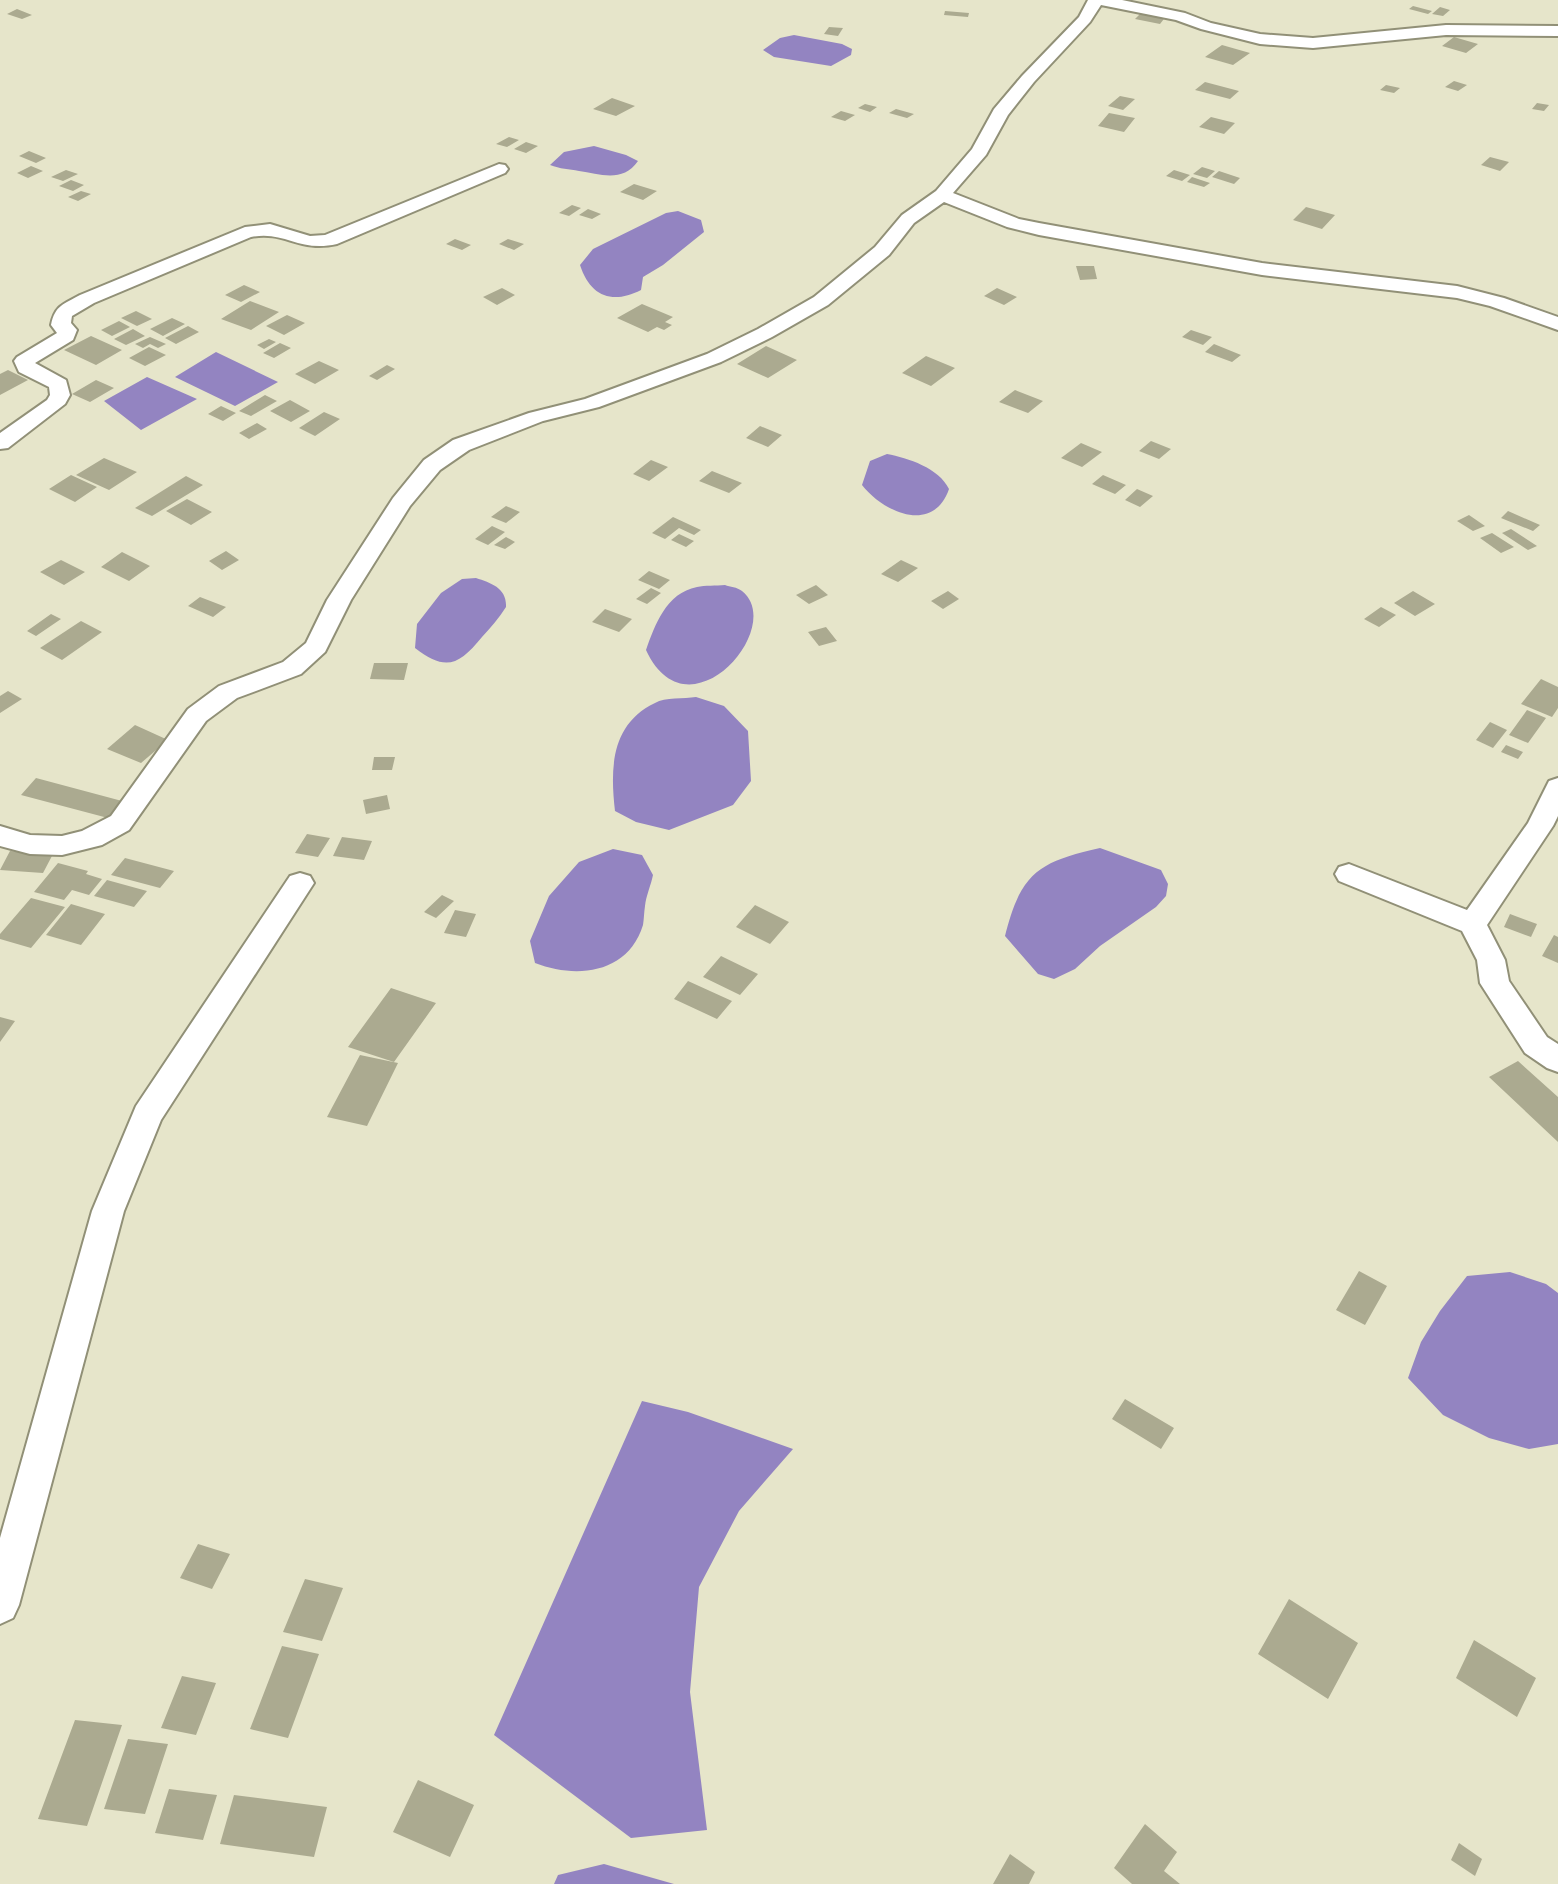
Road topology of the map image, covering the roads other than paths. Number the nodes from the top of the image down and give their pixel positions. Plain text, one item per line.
1 (1098, 0) edge
2 (1558, 31) edge
3 (499, 169) dead end
4 (942, 195) junction
5 (1558, 324) edge
6 (0, 442) edge
7 (1558, 788) edge
8 (0, 835) edge
9 (1349, 874) dead end
10 (300, 883) dead end
11 (1473, 924) junction
12 (1558, 1060) edge
13 (0, 1605) edge

1 - 2 street
1 - 4 street
3 - 6 street
4 - 5 street
4 - 8 street
7 - 11 street
9 - 11 street
10 - 13 street
11 - 12 street

